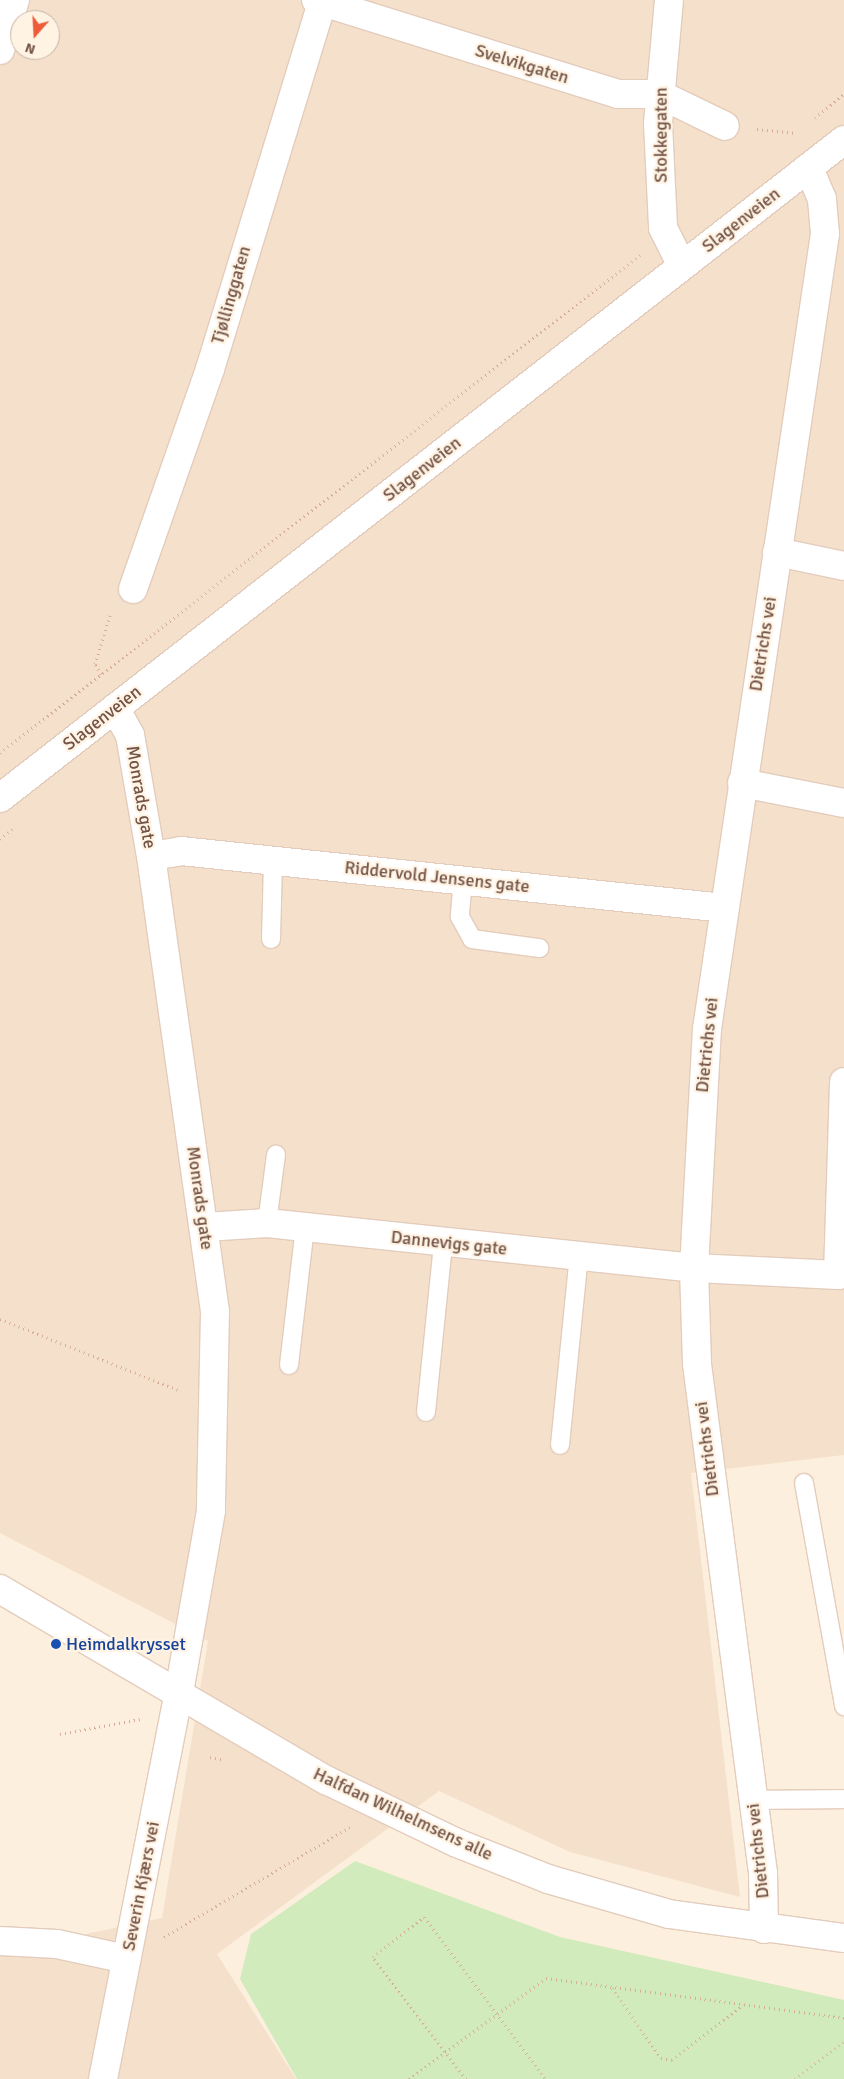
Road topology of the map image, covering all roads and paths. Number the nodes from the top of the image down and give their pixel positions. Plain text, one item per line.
1 (15, 0) edge
2 (669, 0) edge
3 (320, 1) edge
4 (0, 50) edge
5 (660, 94) junction
6 (725, 126) joint
7 (796, 133) dead end
8 (844, 140) edge
9 (808, 168) junction
10 (643, 252) dead end
11 (682, 266) junction
12 (777, 552) junction
13 (844, 566) edge
14 (133, 589) joint
15 (101, 674) junction
16 (115, 708) junction
17 (0, 753) edge
18 (742, 782) junction
19 (0, 798) edge
20 (844, 803) edge
21 (151, 856) junction
22 (274, 860) junction
23 (463, 879) junction
24 (724, 908) junction
25 (272, 939) dead end
26 (539, 948) dead end
27 (844, 1082) edge
28 (276, 1155) dead end
29 (267, 1223) junction
30 (205, 1227) junction
31 (306, 1228) junction
32 (443, 1244) junction
33 (579, 1255) junction
34 (694, 1268) junction
35 (841, 1275) edge
36 (0, 1319) edge
37 (289, 1364) dead end
38 (216, 1405) junction
39 (426, 1412) dead end
40 (560, 1445) dead end
41 (804, 1483) dead end
42 (0, 1589) edge
43 (178, 1693) junction
44 (844, 1706) edge
45 (142, 1719) dead end
46 (60, 1734) dead end
47 (753, 1800) junction
48 (844, 1800) edge
49 (383, 1808) junction
50 (764, 1930) junction
51 (844, 1938) edge
52 (0, 1941) edge
53 (126, 1959) junction
54 (612, 1987) junction
55 (744, 2004) junction
56 (495, 2014) junction
57 (844, 2018) edge
58 (844, 2042) edge
59 (445, 2051) junction
60 (103, 2079) edge
61 (409, 2079) edge
62 (466, 2079) edge
63 (545, 2079) edge
64 (795, 2079) edge

1 - 4 street
2 - 5 street, Stokkegaten
3 - 5 street, Svelvikgaten
3 - 14 street, Tjøllinggaten
5 - 6 street, Svelvikgaten
5 - 11 street, Stokkegaten
6 - 7 path
8 - 9 street, Slagenveien
9 - 11 street, Slagenveien
9 - 12 street, Dietrichs vei
10 - 15 path
11 - 16 street, Slagenveien
12 - 13 street
12 - 18 street, Dietrichs vei
14 - 15 path
15 - 17 path
16 - 19 street, Slagenveien
16 - 21 street, Monrads gate
18 - 20 street
18 - 24 street, Dietrichs vei
21 - 22 street, Riddervold Jensens gate
21 - 30 street, Monrads gate
22 - 23 street, Riddervold Jensens gate
22 - 25 lane
23 - 24 street, Riddervold Jensens gate
23 - 26 lane
24 - 34 street, Dietrichs vei
27 - 35 street
28 - 29 lane
29 - 30 street, Dannevigs gate
29 - 31 street, Dannevigs gate
30 - 38 street, Monrads gate
31 - 32 street, Dannevigs gate
31 - 37 lane
32 - 33 street, Dannevigs gate
32 - 39 lane
33 - 34 street, Dannevigs gate
33 - 40 lane
34 - 35 street, Dannevigs gate
34 - 47 street, Dietrichs vei
36 - 38 path
38 - 43 street, Monrads gate
41 - 44 lane
42 - 43 street, Halfdan Wilhelmsens alle
43 - 49 street, Halfdan Wilhelmsens alle
43 - 53 street, Severin Kjærs vei
45 - 46 path
47 - 48 lane
47 - 50 street, Dietrichs vei
49 - 50 street, Halfdan Wilhelmsens alle
49 - 53 path
50 - 51 street, Halfdan Wilhelmsens alle
52 - 53 street
53 - 60 street, Severin Kjærs vei
54 - 55 path
54 - 55 path
54 - 56 path
55 - 57 path
56 - 59 path
56 - 59 path
56 - 63 path
58 - 64 path
59 - 61 path
59 - 62 path

